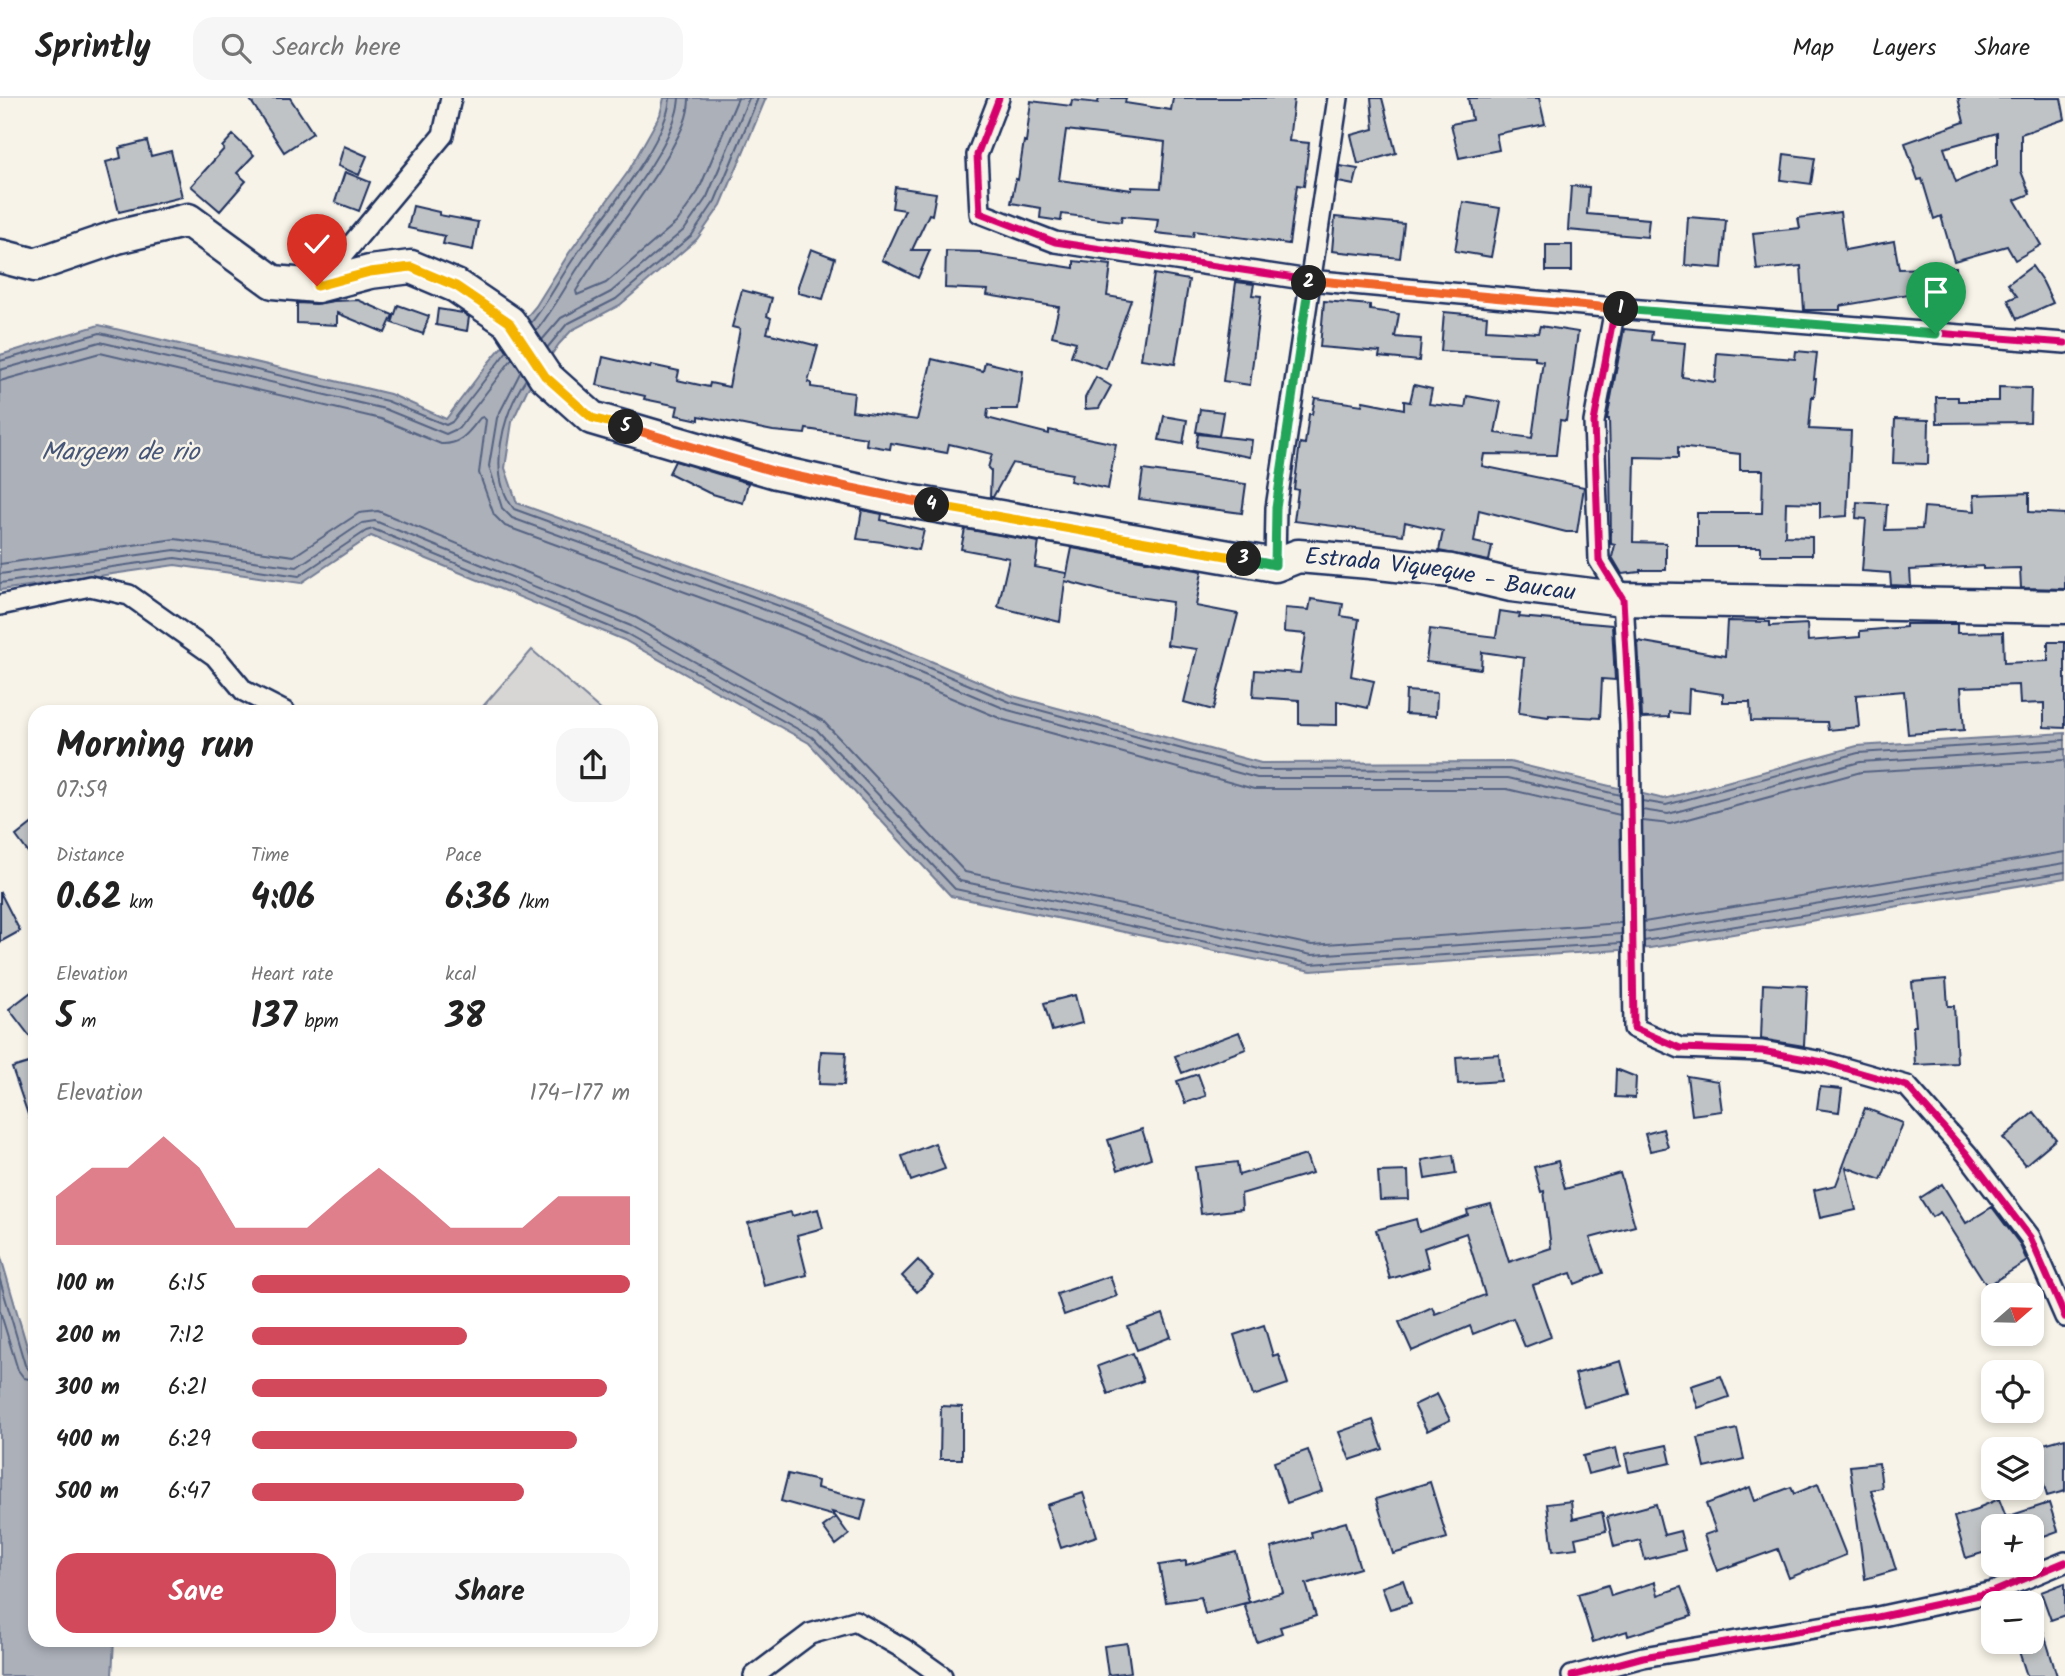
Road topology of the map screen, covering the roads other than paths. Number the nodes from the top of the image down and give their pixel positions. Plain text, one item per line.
1 (452, 98) edge
2 (999, 98) edge
3 (1338, 98) edge
4 (0, 256) edge
5 (1309, 280) junction
6 (317, 286) junction
7 (1615, 308) junction
8 (2065, 343) edge
9 (1275, 565) junction
10 (1623, 599) junction
11 (0, 605) edge
12 (2065, 607) edge
13 (271, 705) edge
14 (2065, 1317) edge
15 (2065, 1562) edge
16 (754, 1676) edge
17 (942, 1676) edge
18 (1572, 1676) edge

1 - 6 street
2 - 5 street
3 - 5 street
4 - 6 main road, Estrada Viqueque - Baucau
5 - 7 street
5 - 9 street
6 - 9 main road, Estrada Viqueque - Baucau
7 - 8 street
7 - 10 street
9 - 10 main road, Estrada Viqueque - Baucau
10 - 12 main road, Estrada Viqueque - Baucau
10 - 14 street
11 - 13 street
15 - 18 street
16 - 17 street

